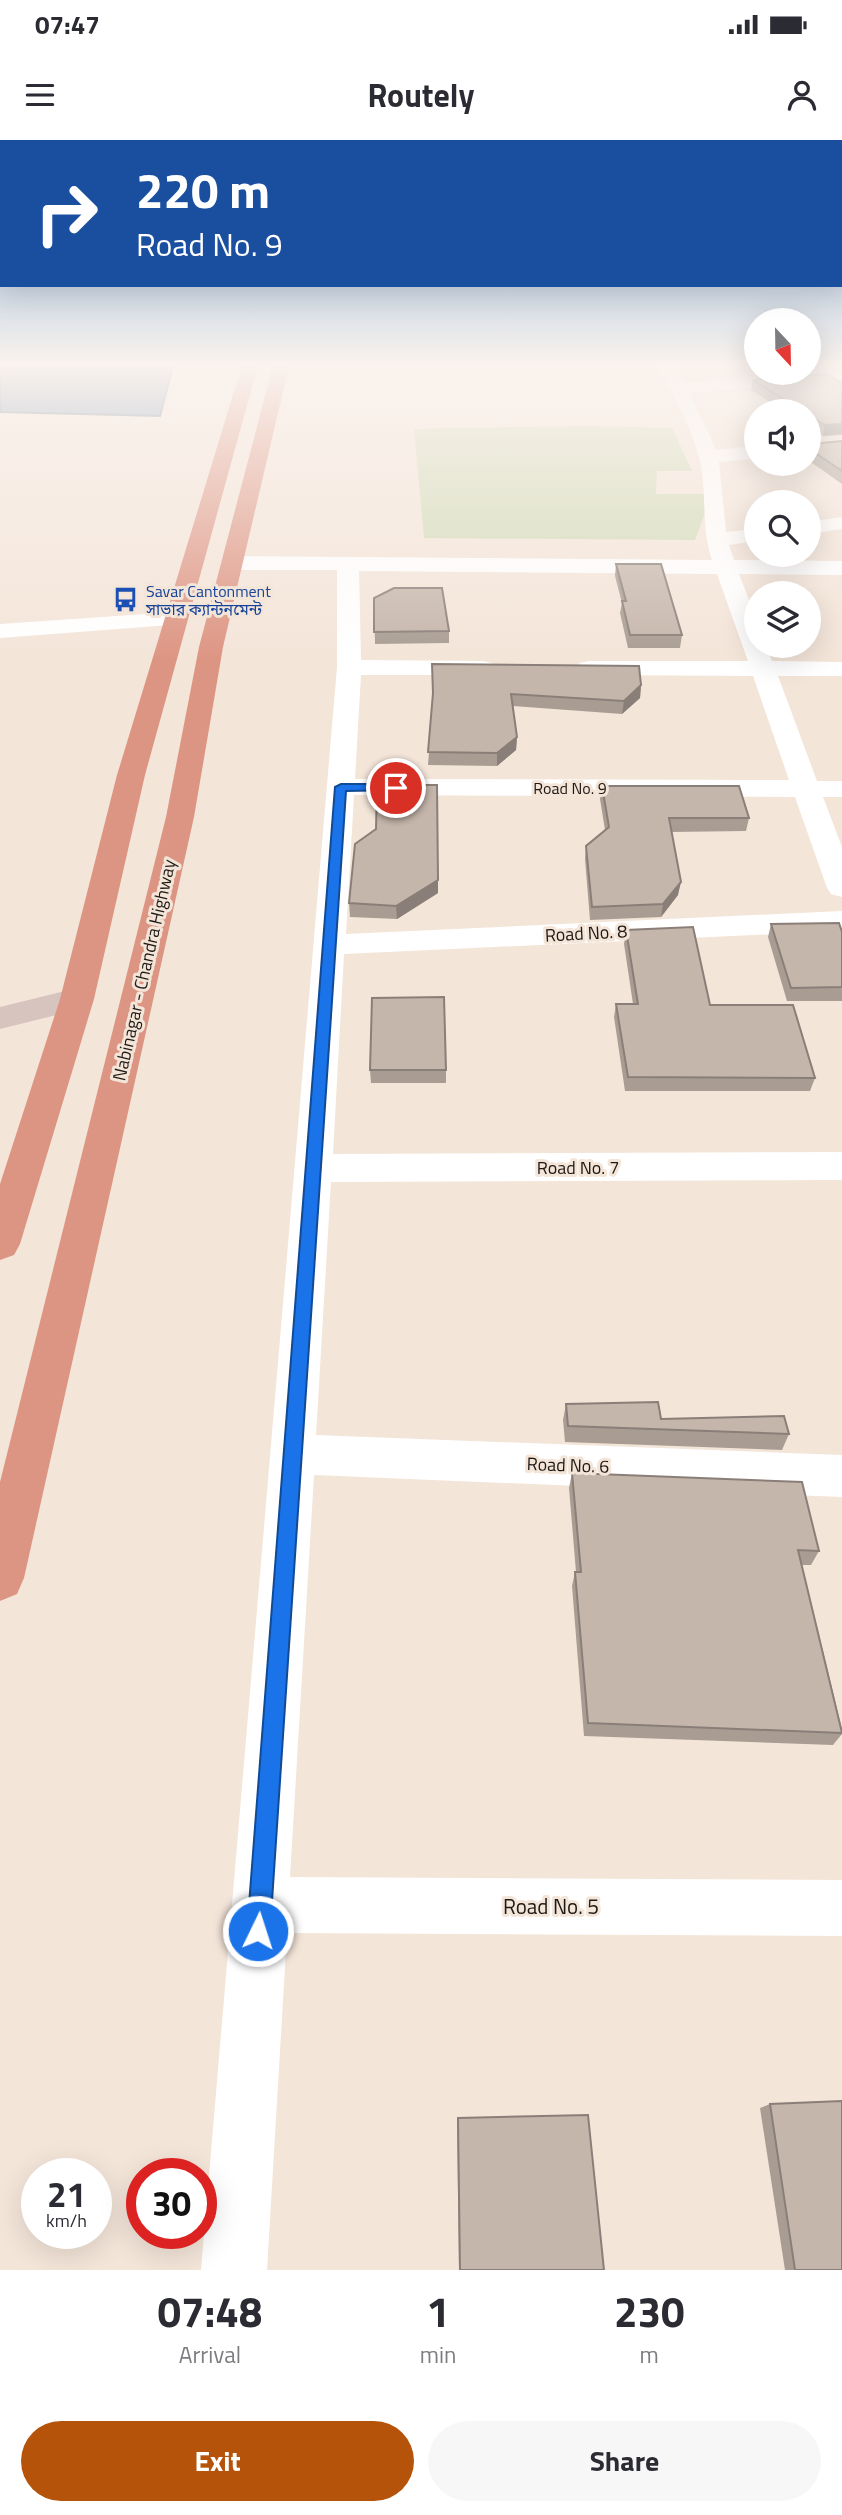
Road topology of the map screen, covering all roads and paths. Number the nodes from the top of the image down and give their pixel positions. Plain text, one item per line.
1 (223, 461) edge
2 (257, 461) edge
3 (709, 461) edge
4 (842, 523) edge
5 (821, 526) edge
6 (744, 536) edge
7 (716, 540) junction
8 (232, 564) junction
9 (348, 565) junction
10 (842, 568) edge
11 (725, 569) junction
12 (175, 619) junction
13 (0, 631) edge
14 (349, 667) junction
15 (501, 668) edge
16 (570, 668) edge
17 (763, 669) junction
18 (842, 669) edge
19 (341, 787) junction
20 (808, 789) junction
21 (842, 789) edge
22 (842, 888) edge
23 (842, 921) edge
24 (330, 945) junction
25 (77, 999) junction
26 (0, 1018) edge
27 (842, 1166) edge
28 (314, 1168) junction
29 (0, 1244) edge
30 (293, 1454) junction
31 (842, 1476) edge
32 (0, 1578) edge
33 (260, 1905) junction
34 (842, 1908) edge
35 (234, 2270) edge

1 - 12 highway
2 - 8 highway, Nabinagar - Chandra Highway
3 - 7 street
4 - 5 street
6 - 7 street
7 - 11 street
8 - 9 street
8 - 32 highway, Nabinagar - Chandra Highway
9 - 11 street
9 - 14 street
10 - 11 street
11 - 17 street
12 - 13 street
12 - 25 highway
14 - 15 street
14 - 19 street
16 - 17 street
17 - 18 street
17 - 20 street
19 - 20 street, Road No. 9
19 - 24 street
20 - 21 street, Road No. 9
20 - 22 street
23 - 24 street, Road No. 8
24 - 28 street
25 - 26 street
25 - 29 highway
27 - 28 street, Road No. 7
28 - 30 street
30 - 31 street, Road No. 6
30 - 33 street
33 - 34 street, Road No. 5
33 - 35 street

